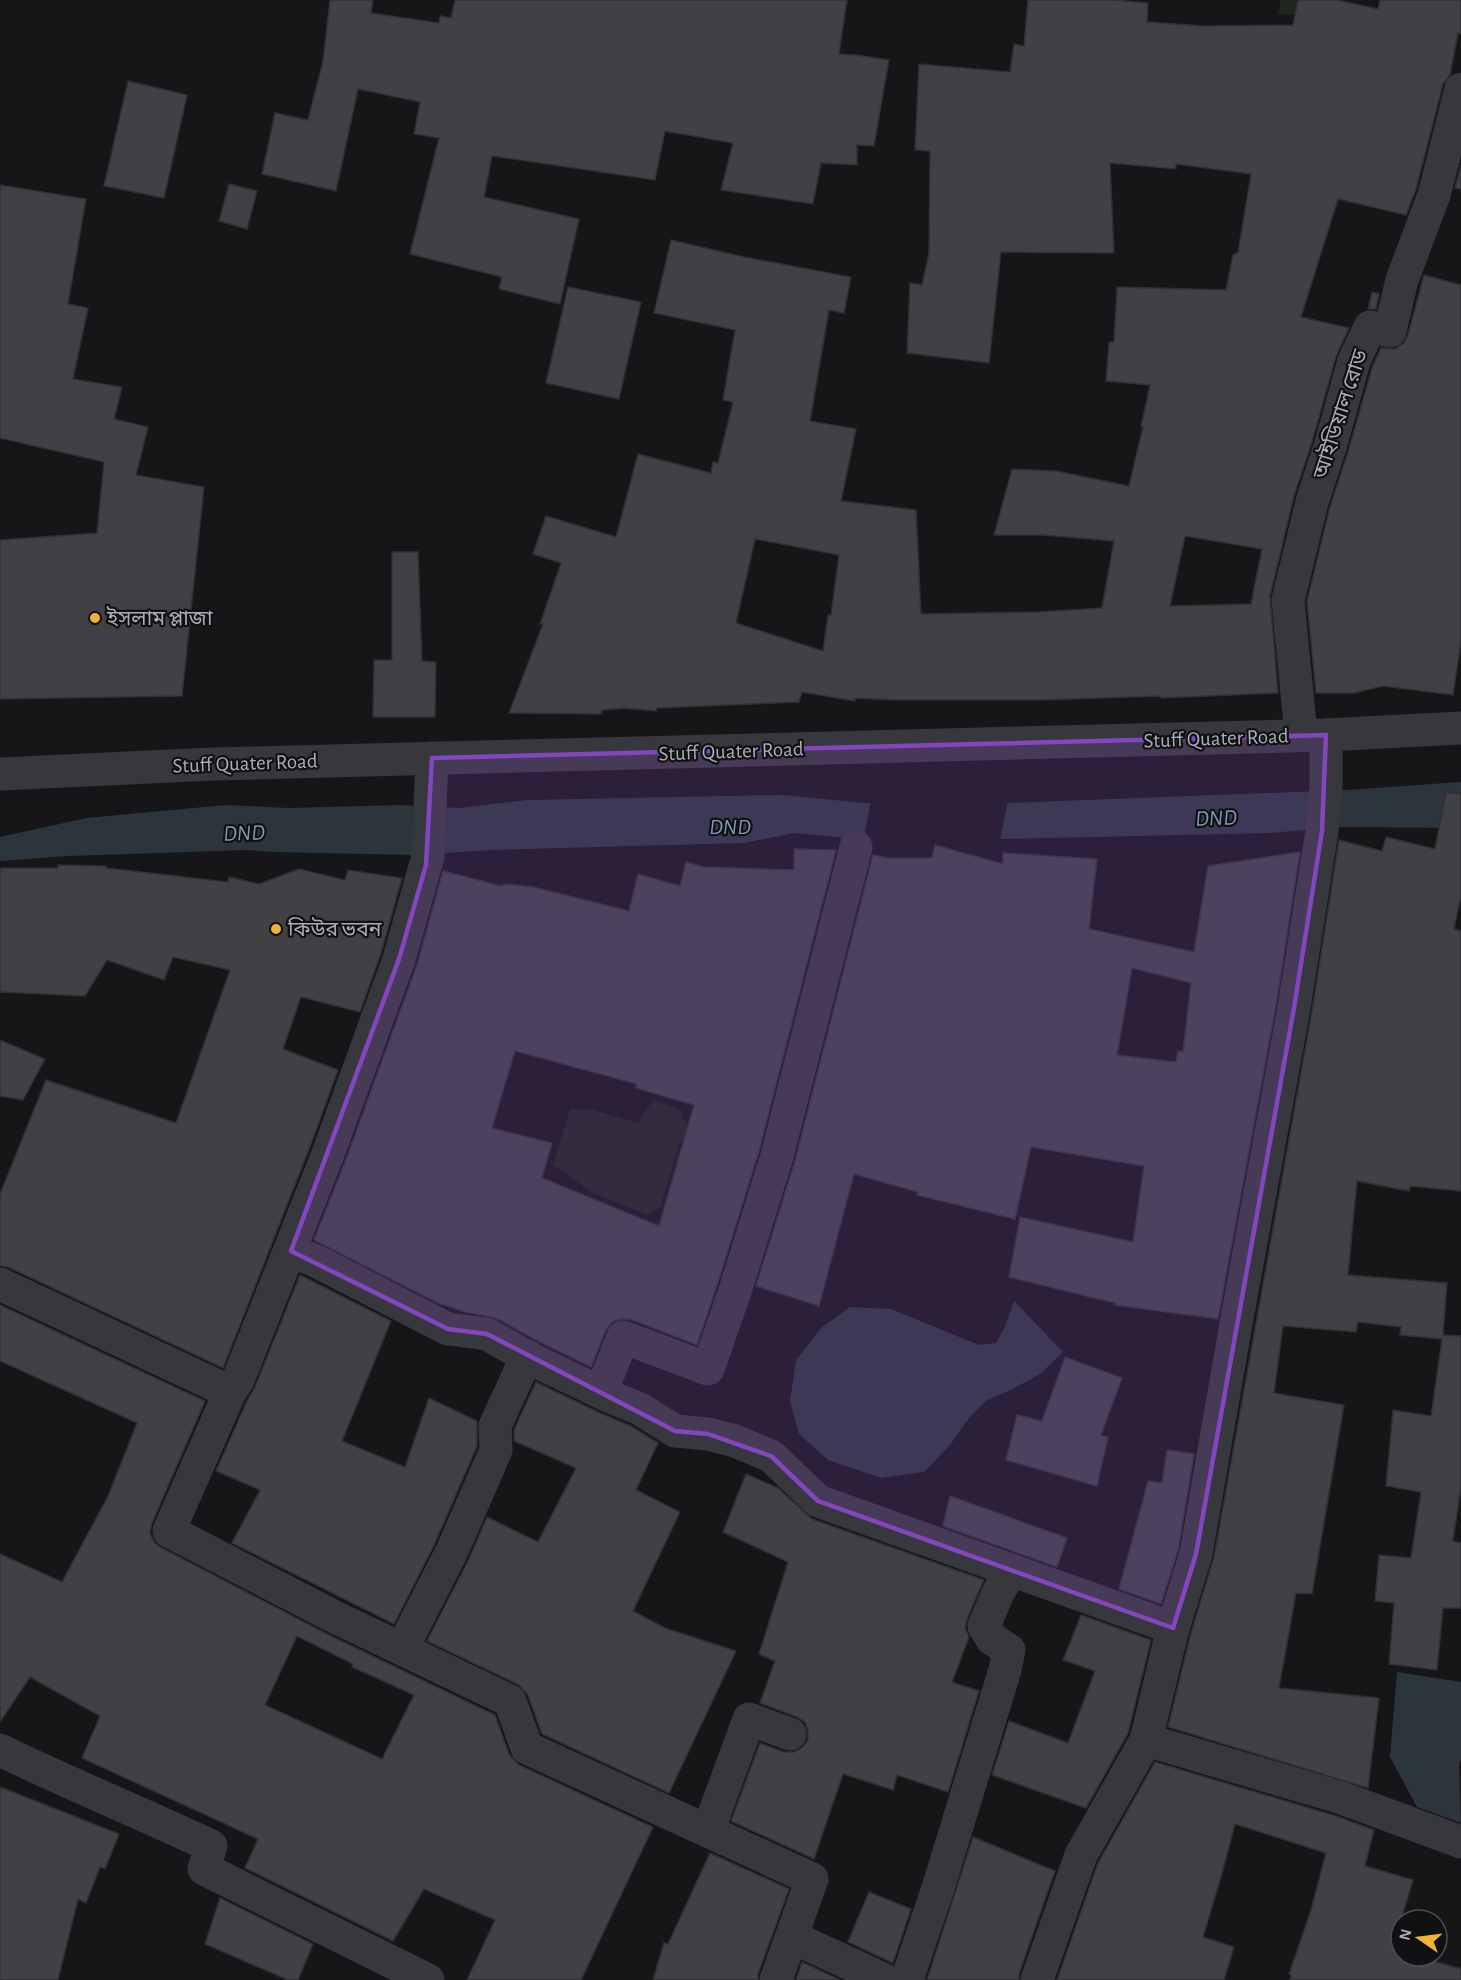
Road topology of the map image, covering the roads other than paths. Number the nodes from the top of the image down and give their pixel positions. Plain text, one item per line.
1 (1461, 89) edge
2 (1461, 728) edge
3 (1313, 735) junction
4 (432, 758) junction
5 (0, 774) edge
6 (855, 847) dead end
7 (291, 1251) junction
8 (0, 1284) edge
9 (527, 1356) junction
10 (230, 1392) junction
11 (601, 1392) junction
12 (1011, 1570) junction
13 (1173, 1628) junction
14 (402, 1649) junction
15 (790, 1734) dead end
16 (1146, 1740) junction
17 (0, 1750) edge
18 (708, 1831) junction
19 (1461, 1842) edge
20 (792, 1937) junction
21 (428, 1980) edge
22 (776, 1980) edge
23 (885, 1980) edge
24 (907, 1980) edge
25 (1037, 1980) edge

1 - 3 street, আইডিয়াল রোড
2 - 3 street, Stuff Quater Road
3 - 4 street, Stuff Quater Road
3 - 13 street
4 - 5 street, Stuff Quater Road
4 - 7 street
6 - 11 street
7 - 9 street
7 - 10 street
8 - 10 street
9 - 11 street
9 - 14 street
10 - 14 street
11 - 12 street
12 - 13 street
12 - 24 street
13 - 16 street
14 - 18 street
15 - 18 street
16 - 19 street
16 - 25 street
17 - 21 street
18 - 20 street
20 - 22 street
20 - 23 street

